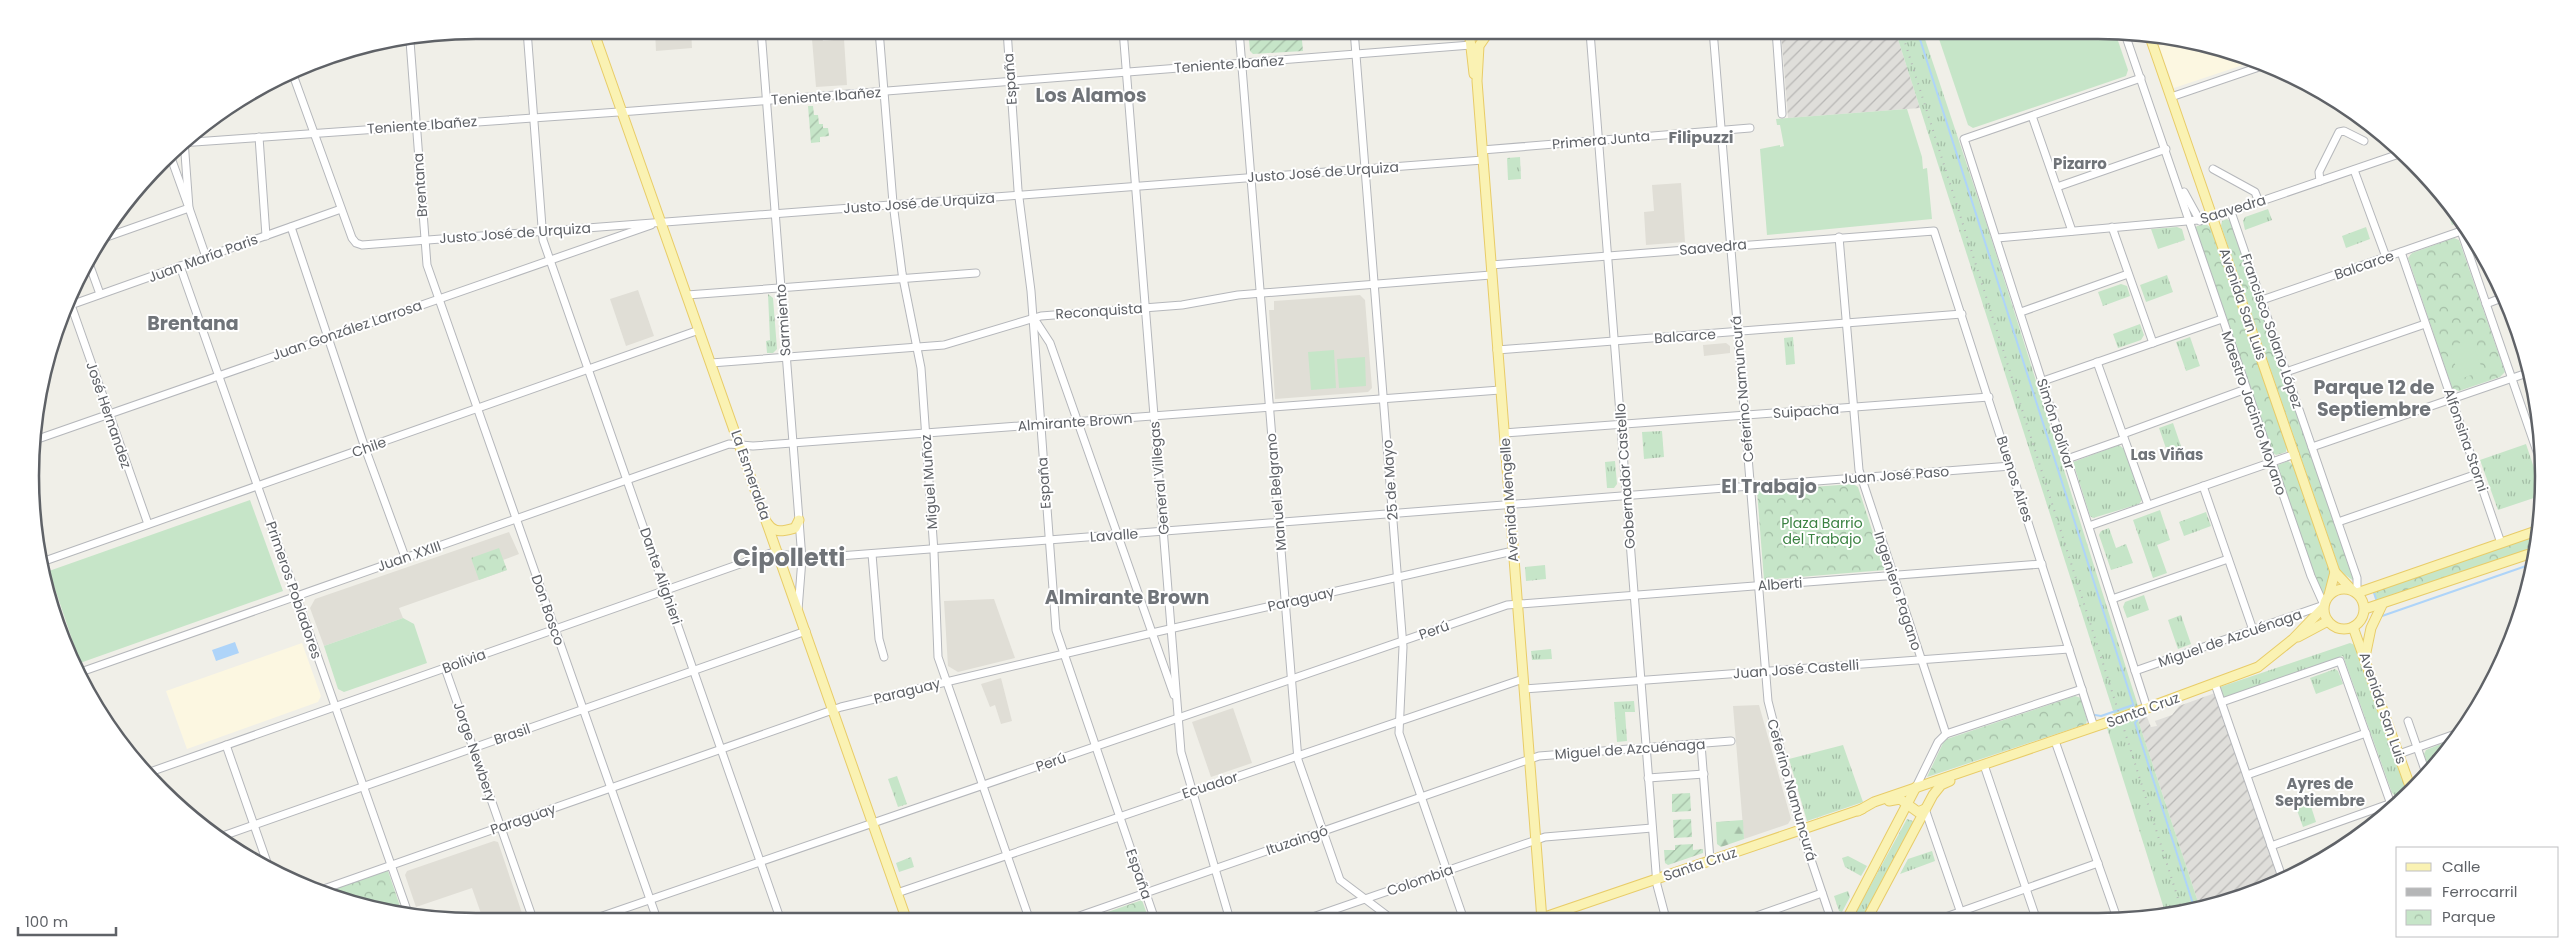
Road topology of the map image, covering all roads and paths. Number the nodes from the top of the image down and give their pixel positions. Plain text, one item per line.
1 (528, 39) edge
2 (596, 39) edge
3 (762, 39) edge
4 (880, 39) edge
5 (1008, 39) edge
6 (1124, 39) edge
7 (1240, 39) edge
8 (1355, 39) edge
9 (1470, 39) edge
10 (1591, 39) edge
11 (1714, 39) edge
12 (1777, 39) edge
13 (1481, 40) edge
14 (2127, 40) edge
15 (2152, 42) edge
16 (410, 44) edge
17 (1471, 45) junction
18 (1356, 54) junction
19 (1242, 63) junction
20 (2256, 68) edge
21 (1126, 72) junction
22 (2141, 78) junction
23 (294, 79) edge
24 (1010, 81) junction
25 (1477, 81) junction
26 (884, 91) junction
27 (2171, 97) junction
28 (766, 100) junction
29 (622, 111) junction
30 (1782, 114) dead end
31 (2032, 116) junction
32 (533, 117) junction
33 (416, 126) junction
34 (1750, 128) dead end
35 (1721, 131) junction
36 (314, 133) junction
37 (259, 137) junction
38 (195, 141) edge
39 (1599, 141) junction
40 (2364, 141) dead end
41 (2166, 149) junction
42 (1482, 150) junction
43 (183, 152) edge
44 (2395, 156) edge
45 (1483, 160) junction
46 (172, 162) edge
47 (1365, 169) junction
48 (2213, 169) dead end
49 (2173, 170) junction
50 (2354, 170) junction
51 (1251, 178) junction
52 (2320, 181) junction
53 (1136, 187) junction
54 (2057, 187) junction
55 (1018, 196) junction
56 (2259, 202) junction
57 (893, 205) junction
58 (189, 208) junction
59 (341, 209) junction
60 (2231, 212) junction
61 (775, 214) junction
62 (2213, 218) junction
63 (2200, 220) junction
64 (2188, 221) junction
65 (661, 222) junction
66 (291, 227) junction
67 (2112, 227) junction
68 (2072, 230) junction
69 (542, 231) junction
70 (1934, 231) joint
71 (2461, 231) edge
72 (110, 236) edge
73 (266, 236) junction
74 (1840, 237) junction
75 (1997, 238) junction
76 (424, 240) junction
77 (2468, 242) edge
78 (1730, 246) junction
79 (2401, 252) junction
80 (1608, 256) junction
81 (206, 257) junction
82 (2386, 257) junction
83 (550, 260) junction
84 (180, 266) junction
85 (91, 269) edge
86 (1491, 270) junction
87 (976, 273) dead end
88 (2128, 274) junction
89 (903, 278) junction
90 (1374, 284) junction
91 (781, 288) junction
92 (100, 294) junction
93 (1260, 294) junction
94 (687, 295) junction
95 (438, 298) junction
96 (2498, 299) edge
97 (2262, 300) junction
98 (75, 304) edge
99 (2486, 304) junction
100 (1145, 308) junction
101 (2021, 312) junction
102 (71, 313) edge
103 (1962, 314) junction
104 (1032, 317) junction
105 (2222, 319) junction
106 (1846, 323) junction
107 (2426, 324) junction
108 (699, 330) junction
109 (1737, 332) junction
110 (328, 337) junction
111 (1614, 341) junction
112 (2153, 343) junction
113 (917, 347) junction
114 (1497, 350) junction
115 (786, 357) junction
116 (2097, 362) junction
117 (711, 363) junction
118 (588, 370) junction
119 (2286, 372) junction
120 (2523, 374) edge
121 (218, 376) junction
122 (2512, 378) junction
123 (2043, 382) junction
124 (2246, 389) junction
125 (1500, 390) junction
126 (1989, 397) junction
127 (1383, 399) junction
128 (2451, 399) junction
129 (1853, 407) junction
130 (1270, 408) junction
131 (477, 409) junction
132 (109, 414) junction
133 (1744, 415) junction
134 (1154, 416) junction
135 (1078, 422) junction
136 (1621, 424) junction
137 (1040, 425) junction
138 (926, 433) junction
139 (1504, 434) junction
140 (2123, 436) junction
141 (2533, 437) edge
142 (41, 438) edge
143 (793, 443) junction
144 (740, 444) junction
145 (2312, 447) junction
146 (365, 448) junction
147 (2295, 454) junction
148 (2068, 459) junction
149 (2271, 462) junction
150 (2011, 466) junction
151 (2477, 474) junction
152 (1861, 478) junction
153 (627, 479) junction
154 (258, 486) junction
155 (1750, 486) junction
156 (2203, 486) junction
157 (1626, 496) junction
158 (1510, 505) junction
159 (2148, 505) junction
160 (1392, 514) junction
161 (516, 518) junction
162 (799, 520) junction
163 (1279, 522) junction
164 (2338, 522) junction
165 (148, 524) junction
166 (768, 524) junction
167 (2089, 526) junction
168 (1163, 531) junction
169 (2532, 532) edge
170 (1117, 535) junction
171 (1049, 540) junction
172 (2501, 543) junction
173 (934, 549) junction
174 (1513, 551) junction
175 (778, 553) junction
176 (872, 554) junction
177 (2528, 554) edge
178 (405, 557) junction
179 (802, 558) junction
180 (2228, 559) junction
181 (47, 560) edge
182 (2042, 564) junction
183 (2335, 572) junction
184 (1893, 575) junction
185 (1397, 577) junction
186 (1758, 585) junction
187 (665, 590) junction
188 (2354, 592) junction
189 (1634, 594) junction
190 (2329, 595) junction
191 (296, 596) junction
192 (2112, 599) junction
193 (1285, 602) junction
194 (1517, 603) junction
195 (2382, 605) junction
196 (2324, 606) junction
197 (2364, 609) junction
198 (798, 610) junction
199 (2328, 621) junction
200 (2353, 627) junction
201 (1171, 628) junction
202 (555, 629) junction
203 (2253, 630) junction
204 (806, 631) junction
205 (1152, 633) junction
206 (2294, 639) junction
207 (1402, 641) junction
208 (2069, 649) junction
209 (1063, 654) junction
210 (884, 657) dead end
211 (2365, 657) junction
212 (1921, 660) junction
213 (445, 668) junction
214 (694, 670) junction
215 (85, 671) edge
216 (1765, 671) junction
217 (2135, 671) junction
218 (1291, 679) junction
219 (1523, 679) junction
220 (1641, 680) junction
221 (946, 682) junction
222 (2215, 684) junction
223 (1524, 689) junction
224 (2082, 689) junction
225 (2222, 702) junction
226 (1177, 704) junction
227 (335, 707) junction
228 (2147, 708) junction
229 (583, 709) junction
230 (833, 710) junction
231 (1178, 718) junction
232 (2408, 721) dead end
233 (1398, 722) junction
234 (2094, 727) junction
235 (2366, 733) junction
236 (1946, 734) junction
237 (2449, 736) edge
238 (2055, 740) junction
239 (1731, 742) dead end
240 (1701, 744) junction
241 (226, 745) junction
242 (1094, 746) junction
243 (1646, 747) junction
244 (473, 748) junction
245 (2417, 748) junction
246 (721, 749) junction
247 (2399, 754) junction
248 (1298, 756) junction
249 (1529, 759) junction
250 (1984, 765) junction
251 (2424, 767) edge
252 (153, 771) edge
253 (1704, 774) junction
254 (2247, 775) junction
255 (1648, 778) junction
256 (2409, 783) edge
257 (982, 785) junction
258 (363, 786) junction
259 (1919, 786) junction
260 (611, 788) junction
261 (1191, 792) junction
262 (1933, 795) junction
263 (1421, 797) junction
264 (2390, 801) edge
265 (1907, 804) junction
266 (1925, 809) junction
267 (1858, 810) junction
268 (2378, 811) edge
269 (1119, 816) junction
270 (873, 823) junction
271 (254, 825) junction
272 (501, 826) junction
273 (1652, 828) junction
274 (1801, 830) junction
275 (1322, 831) junction
276 (226, 835) edge
277 (1536, 840) junction
278 (2271, 846) junction
279 (1007, 855) junction
280 (266, 860) edge
281 (1710, 860) junction
282 (760, 861) junction
283 (2098, 863) junction
284 (391, 865) junction
285 (1214, 869) junction
286 (1447, 871) junction
287 (2280, 873) edge
288 (1656, 879) junction
289 (328, 887) edge
290 (2026, 888) junction
291 (898, 893) junction
292 (1145, 893) junction
293 (1822, 893) junction
294 (650, 899) junction
295 (1364, 899) junction
296 (406, 908) edge
297 (2115, 912) edge
298 (531, 913) edge
299 (610, 913) edge
300 (655, 913) edge
301 (778, 913) edge
302 (904, 913) edge
303 (1027, 913) edge
304 (1088, 913) edge
305 (1152, 913) edge
306 (1228, 913) edge
307 (1324, 913) edge
308 (1383, 913) edge
309 (1462, 913) edge
310 (1540, 913) edge
311 (1557, 913) edge
312 (1664, 913) edge
313 (1765, 913) edge
314 (1829, 913) edge
315 (1849, 913) edge
316 (1870, 913) edge
317 (1961, 913) edge
318 (1967, 913) edge
319 (2034, 913) edge

1 - 32 street, Dante Alighieri
2 - 29 main road, La Esmeralda
3 - 28 street, Sarmiento
4 - 26 street, Miguel Muñoz
5 - 24 street, España
6 - 21 street, General Villegas
7 - 19 street, Manuel Belgrano
8 - 18 street, 25 de Mayo
9 - 17 main road, Avenida Mengelle
10 - 39 street, Gobernador Castello
11 - 35 street, Ceferino Namuncurá
12 - 30 street
13 - 25 main road, Avenida Mengelle
14 - 22 street
15 - 27 main road, Avenida San Luis
16 - 33 street, Brentana
17 - 18 street, Teniente Ibañez
17 - 25 main road, Avenida Mengelle
18 - 19 street, Teniente Ibañez
18 - 47 street, 25 de Mayo
19 - 21 street, Teniente Ibañez
19 - 51 street, Manuel Belgrano
20 - 27 street
21 - 24 street, Teniente Ibañez
21 - 53 street, General Villegas
22 - 31 street
22 - 41 street
23 - 36 street
24 - 26 street, Teniente Ibañez
24 - 55 street, España
25 - 42 main road, Avenida Mengelle
26 - 28 street, Teniente Ibañez
26 - 57 street, Miguel Muñoz
27 - 62 main road, Avenida San Luis
28 - 29 street, Teniente Ibañez
28 - 61 street, Sarmiento
29 - 32 street, Teniente Ibañez
29 - 65 main road, La Esmeralda
31 - 54 street
31 - 75 street, Simón Bolívar
32 - 33 street, Teniente Ibañez
32 - 69 street, Dante Alighieri
33 - 36 street, Teniente Ibañez
33 - 76 street, Brentana
34 - 35 street, Primera Junta
35 - 39 street, Primera Junta
35 - 78 street, Ceferino Namuncurá
36 - 37 street, Teniente Ibañez
36 - 59 street
37 - 38 street, Teniente Ibañez
37 - 73 street
39 - 42 street, Primera Junta
39 - 80 street, Gobernador Castello
40 - 52 street
41 - 49 street
41 - 54 street
42 - 45 main road, Avenida Mengelle
43 - 58 street
44 - 50 street, Saavedra
45 - 47 street, Justo José de Urquiza
45 - 86 main road, Avenida Mengelle
46 - 58 street
47 - 51 street, Justo José de Urquiza
47 - 90 street, 25 de Mayo
48 - 56 street
49 - 63 street
49 - 64 street
50 - 52 street, Saavedra
50 - 82 street
51 - 53 street, Justo José de Urquiza
51 - 93 street, Manuel Belgrano
52 - 56 street, Saavedra
53 - 55 street, Justo José de Urquiza
53 - 100 street, General Villegas
54 - 68 street
55 - 57 street, Justo José de Urquiza
55 - 104 street, España
56 - 60 street, Saavedra
57 - 61 street, Justo José de Urquiza
57 - 89 street, Miguel Muñoz
58 - 72 street
58 - 81 street
59 - 66 street, Juan María Paris
59 - 76 street, Justo José de Urquiza
60 - 62 street, Saavedra
60 - 97 street, Francisco Solano López
61 - 65 street, Justo José de Urquiza
61 - 91 street, Sarmiento
62 - 63 street, Saavedra
62 - 147 main road, Avenida San Luis
63 - 64 street, Saavedra
64 - 67 street, Saavedra
64 - 105 street, Maestro Jacinto Moyano
65 - 69 street, Justo José de Urquiza
65 - 83 street, Juan González Larrosa
65 - 94 main road, La Esmeralda
66 - 73 street, Juan María Paris
66 - 110 street
67 - 68 street, Saavedra
67 - 88 street
68 - 75 street, Saavedra
69 - 76 street, Justo José de Urquiza
69 - 83 street, Dante Alighieri
70 - 74 street, Saavedra
70 - 103 street, Buenos Aires
71 - 79 street, Balcarce
73 - 81 street, Juan María Paris
74 - 78 street, Saavedra
74 - 106 street, Ingeniero Pagano
75 - 101 street, Simón Bolívar
76 - 95 street, Brentana
77 - 99 street
78 - 80 street, Saavedra
78 - 109 street, Ceferino Namuncurá
79 - 82 street, Balcarce
79 - 107 street, Alfonsina Storni
80 - 86 street, Saavedra
80 - 111 street, Gobernador Castello
81 - 84 street, Juan María Paris
82 - 97 street, Balcarce
83 - 95 street, Juan González Larrosa
83 - 118 street, Dante Alighieri
84 - 92 street, Juan María Paris
84 - 121 street, Primeros Pobladores
85 - 92 street
86 - 90 street, Reconquista
86 - 114 main road, Avenida Mengelle
87 - 89 street
88 - 101 street
88 - 112 street
89 - 91 street
89 - 113 street, Miguel Muñoz
90 - 93 street, Reconquista
90 - 127 street, 25 de Mayo
91 - 94 street
91 - 115 street, Sarmiento
92 - 98 street, Juan María Paris
93 - 100 street, Reconquista
93 - 130 street, Manuel Belgrano
94 - 108 main road, La Esmeralda
95 - 110 street, Juan González Larrosa
95 - 131 street, Don Bosco
96 - 99 street
97 - 119 street, Francisco Solano López
99 - 122 street
100 - 104 street, Reconquista
100 - 134 street, General Villegas
101 - 123 street, Simón Bolívar
102 - 132 street, José Hernandez
103 - 106 street, Balcarce
103 - 126 street, Buenos Aires
104 - 113 street, Reconquista
104 - 135 street
104 - 137 street, España
105 - 112 street
105 - 124 street, Maestro Jacinto Moyano
106 - 109 street, Balcarce
106 - 129 street, Ingeniero Pagano
107 - 119 street
107 - 128 street, Alfonsina Storni
108 - 117 main road, La Esmeralda
108 - 118 street, Chile
109 - 111 street, Balcarce
109 - 133 street, Ceferino Namuncurá
110 - 121 street, Juan González Larrosa
110 - 146 street
111 - 114 street, Balcarce
111 - 136 street, Gobernador Castello
112 - 116 street
113 - 115 street, Reconquista
113 - 138 street, Miguel Muñoz
114 - 125 main road, Avenida Mengelle
115 - 117 street, Reconquista
115 - 143 street, Sarmiento
116 - 123 street
116 - 140 street
117 - 144 main road, La Esmeralda
118 - 131 street, Chile
118 - 153 street, Dante Alighieri
119 - 145 street, Francisco Solano López
120 - 122 street
121 - 132 street, Juan González Larrosa
121 - 154 street, Primeros Pobladores
122 - 128 street
122 - 141 street
123 - 148 street, Simón Bolívar
124 - 140 street
124 - 149 street, Maestro Jacinto Moyano
125 - 127 street, Almirante Brown
125 - 139 main road, Avenida Mengelle
126 - 129 street, Suipacha
126 - 150 street, Buenos Aires
127 - 130 street, Almirante Brown
127 - 160 street, 25 de Mayo
128 - 145 street
128 - 151 street, Alfonsina Storni
129 - 133 street, Suipacha
129 - 152 street, Ingeniero Pagano
130 - 134 street, Almirante Brown
130 - 163 street, Manuel Belgrano
131 - 146 street, Chile
131 - 161 street, Don Bosco
132 - 142 street, Juan González Larrosa
132 - 165 street, José Hernandez
133 - 136 street, Suipacha
133 - 155 street, Ceferino Namuncurá
134 - 135 street, Almirante Brown
134 - 168 street, General Villegas
135 - 137 street, Almirante Brown
135 - 170 street
136 - 139 street, Suipacha
136 - 157 street, Gobernador Castello
137 - 138 street, Almirante Brown
137 - 171 street, España
138 - 143 street, Almirante Brown
138 - 173 street, Miguel Muñoz
139 - 158 main road, Avenida Mengelle
140 - 148 street
140 - 159 street
143 - 144 street, Almirante Brown
143 - 162 street, Sarmiento
144 - 153 street, Juan XXIII
144 - 166 main road, La Esmeralda
145 - 164 street, Francisco Solano López
146 - 154 street, Chile
146 - 178 street
147 - 149 street
147 - 183 main road, Avenida San Luis
148 - 167 street, Simón Bolívar
149 - 156 street
149 - 196 street, Maestro Jacinto Moyano
150 - 152 street, Juan José Paso
150 - 182 street, Buenos Aires
151 - 164 street
151 - 172 street, Alfonsina Storni
152 - 155 street, Juan José Paso
152 - 184 street, Ingeniero Pagano
153 - 161 street, Juan XXIII
153 - 187 street, Dante Alighieri
154 - 165 street, Chile
154 - 191 street, Primeros Pobladores
155 - 157 street, Juan José Paso
155 - 186 street, Ceferino Namuncurá
156 - 159 street
156 - 180 street
157 - 158 street, Juan José Paso
157 - 189 street, Gobernador Castello
158 - 160 street, Lavalle
158 - 174 main road, Avenida Mengelle
159 - 167 street
160 - 163 street, Lavalle
160 - 185 street, 25 de Mayo
161 - 178 street, Juan XXIII
161 - 202 street, Don Bosco
162 - 166 main road
162 - 179 street, Sarmiento
163 - 168 street, Lavalle
163 - 193 street, Manuel Belgrano
164 - 188 street, Francisco Solano López
165 - 181 street, Chile
166 - 175 main road, La Esmeralda
167 - 192 street, Simón Bolívar
168 - 170 street, Lavalle
168 - 201 street, General Villegas
169 - 172 main road
170 - 171 street, Lavalle
170 - 205 street
171 - 173 street, Lavalle
171 - 209 street, España
172 - 188 main road
173 - 176 street, Lavalle
173 - 221 street, Miguel Muñoz
174 - 185 street, Paraguay
174 - 194 main road, Avenida Mengelle
175 - 179 street, Lavalle
175 - 187 street, Bolivia
175 - 198 main road, La Esmeralda
176 - 179 street, Lavalle
176 - 210 street
177 - 195 main road
178 - 191 street, Juan XXIII
179 - 198 street, Sarmiento
180 - 192 street
180 - 203 street
182 - 184 street, Alberti
182 - 208 street, Buenos Aires
183 - 188 main road, Avenida San Luis
183 - 190 main road
184 - 186 street, Alberti
184 - 212 street, Ingeniero Pagano
185 - 193 street, Paraguay
185 - 207 street, 25 de Mayo
186 - 189 street, Alberti
186 - 216 street, Ceferino Namuncurá
187 - 202 street, Bolivia
187 - 214 street, Dante Alighieri
188 - 190 main road
188 - 197 main road, Avenida San Luis
189 - 194 street, Alberti
189 - 220 street, Gobernador Castello
190 - 196 main road
191 - 215 street, Juan XXIII
191 - 227 street, Primeros Pobladores
192 - 217 street, Simón Bolívar
193 - 201 street, Paraguay
193 - 218 street, Manuel Belgrano
194 - 207 street, Perú
194 - 219 main road, Avenida Mengelle
195 - 197 main road
195 - 211 main road
196 - 199 main road
196 - 203 street, Miguel de Azcuénaga
196 - 206 main road, Santa Cruz
197 - 200 main road
198 - 204 main road, La Esmeralda
199 - 200 main road
199 - 206 main road, Santa Cruz
200 - 211 main road, Avenida San Luis
201 - 205 street, Paraguay
201 - 226 street, General Villegas
202 - 213 street, Bolivia
202 - 229 street, Don Bosco
203 - 217 street, Miguel de Azcuénaga
204 - 214 street, Brasil
204 - 230 main road, La Esmeralda
205 - 209 street, Paraguay
205 - 226 street
206 - 222 main road, Santa Cruz
207 - 218 street, Perú
207 - 233 street, 25 de Mayo
208 - 212 street, Juan José Castelli
208 - 224 street, Buenos Aires
209 - 221 street, Paraguay
209 - 242 street, España
211 - 247 main road, Avenida San Luis
212 - 216 street, Juan José Castelli
212 - 236 street, Ingeniero Pagano
213 - 227 street, Bolivia
213 - 244 street, Jorge Newbery
214 - 229 street, Brasil
214 - 246 street, Dante Alighieri
216 - 220 street, Juan José Castelli
216 - 274 street, Ceferino Namuncurá
217 - 228 street, Simón Bolívar
218 - 231 street, Perú
218 - 248 street, Manuel Belgrano
219 - 223 main road, Avenida Mengelle
219 - 233 street, Ecuador
220 - 223 street, Juan José Castelli
220 - 243 street, Gobernador Castello
221 - 230 street, Paraguay
221 - 257 street, Miguel Muñoz
222 - 225 street
222 - 228 main road, Santa Cruz
223 - 249 main road, Avenida Mengelle
224 - 234 street, Buenos Aires
224 - 236 street
225 - 235 street
225 - 254 street
226 - 231 street, General Villegas
227 - 241 street, Bolivia
227 - 258 street, Primeros Pobladores
228 - 234 main road, Santa Cruz
229 - 244 street, Brasil
229 - 260 street, Don Bosco
230 - 246 street, Paraguay
230 - 270 main road, La Esmeralda
231 - 242 street, Perú
231 - 261 street, General Villegas
232 - 245 street
233 - 248 street, Ecuador
233 - 263 street, 25 de Mayo
234 - 238 main road, Santa Cruz
235 - 254 street
235 - 264 street
236 - 259 street
237 - 245 street
238 - 250 main road, Santa Cruz
238 - 283 street
239 - 240 street, Miguel de Azcuénaga
240 - 243 street, Miguel de Azcuénaga
240 - 253 street
241 - 252 street, Bolivia
241 - 271 street
242 - 257 street, Perú
242 - 269 street, España
243 - 249 street, Miguel de Azcuénaga
243 - 255 street, Gobernador Castello
244 - 258 street, Brasil
244 - 272 street, Jorge Newbery
245 - 247 street
245 - 251 street
246 - 260 street, Paraguay
246 - 282 street, Dante Alighieri
247 - 256 main road, Avenida San Luis
248 - 261 street, Ecuador
248 - 275 street, Manuel Belgrano
249 - 263 street, Ituzaingó
249 - 277 main road, Avenida Mengelle
250 - 259 main road, Santa Cruz
250 - 262 main road, Santa Cruz
250 - 290 street
253 - 255 street
253 - 281 street
254 - 278 street
255 - 273 street, Gobernador Castello
257 - 270 street, Perú
257 - 279 street, Miguel Muñoz
258 - 271 street, Brasil
258 - 284 street, Primeros Pobladores
259 - 262 main road
259 - 265 main road
259 - 267 main road, Santa Cruz
260 - 272 street, Paraguay
260 - 294 street, Don Bosco
261 - 269 street, Ecuador
261 - 285 street, General Villegas
262 - 266 main road
263 - 275 street, Ituzaingó
263 - 286 street, 25 de Mayo
265 - 266 main road, Santa Cruz
265 - 267 main road, Santa Cruz
265 - 315 main road
266 - 316 main road
266 - 317 street
267 - 274 main road, Santa Cruz
268 - 278 street
269 - 279 street, Ecuador
269 - 292 street, España
270 - 282 street, Perú
270 - 291 main road, La Esmeralda
271 - 276 street, Brasil
271 - 280 street
272 - 284 street, Paraguay
272 - 298 street, Jorge Newbery
273 - 277 street, Colombia
273 - 288 street, Gobernador Castello
274 - 281 main road, Santa Cruz
274 - 293 street, Ceferino Namuncurá
275 - 285 street, Ituzaingó
275 - 295 street, Manuel Belgrano
277 - 286 street, Colombia
277 - 310 main road, Avenida Mengelle
278 - 287 street
279 - 291 street, Ecuador
279 - 303 street, Miguel Muñoz
281 - 288 main road, Santa Cruz
282 - 294 street, Perú
282 - 301 street, Dante Alighieri
283 - 290 street
283 - 297 street
284 - 289 street, Paraguay
284 - 296 street, Primeros Pobladores
285 - 292 street, Ituzaingó
285 - 306 street, General Villegas
286 - 295 street, Colombia
286 - 309 street, 25 de Mayo
288 - 311 main road, Santa Cruz
288 - 312 street, Gobernador Castello
290 - 318 street
290 - 319 street
291 - 302 main road, La Esmeralda
292 - 304 street, Ituzaingó
292 - 305 street, España
293 - 313 street
293 - 314 street, Ceferino Namuncurá
294 - 299 street, Perú
294 - 300 street, Don Bosco
295 - 307 street, Colombia
295 - 308 street, Manuel Belgrano

